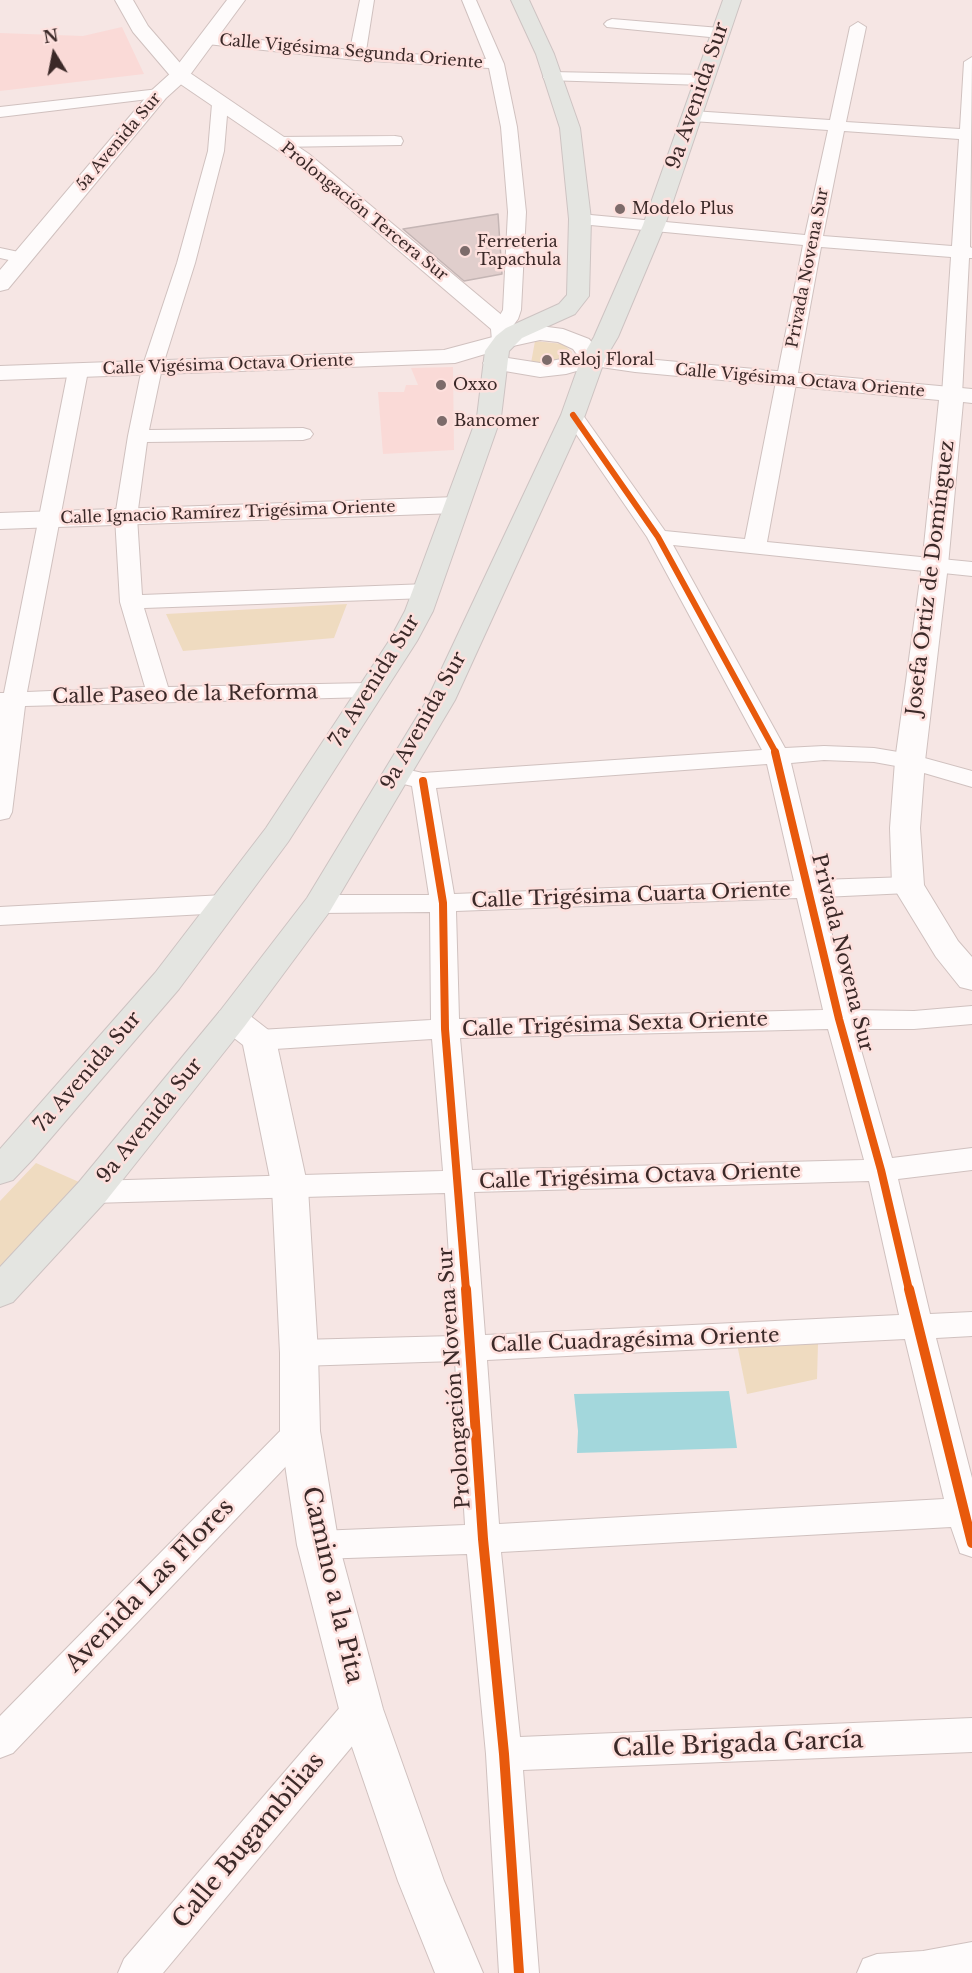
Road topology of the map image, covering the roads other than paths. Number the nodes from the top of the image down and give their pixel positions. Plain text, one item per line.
1 (124, 0) edge
2 (236, 0) edge
3 (367, 0) edge
4 (469, 0) edge
5 (520, 0) edge
6 (732, 0) edge
7 (612, 24) dead end
8 (858, 27) dead end
9 (720, 33) junction
10 (207, 39) junction
11 (357, 55) junction
12 (972, 62) edge
13 (496, 64) junction
14 (180, 75) junction
15 (551, 77) junction
16 (704, 80) junction
17 (159, 94) junction
18 (220, 104) junction
19 (0, 112) edge
20 (692, 116) junction
21 (837, 127) junction
22 (969, 135) edge
23 (394, 141) dead end
24 (277, 142) junction
25 (580, 219) junction
26 (654, 225) junction
27 (813, 241) junction
28 (0, 253) edge
29 (966, 253) edge
30 (22, 258) junction
31 (0, 284) edge
32 (500, 343) junction
33 (593, 359) junction
34 (152, 368) junction
35 (78, 371) junction
36 (0, 373) edge
37 (785, 380) junction
38 (962, 396) edge
39 (573, 415) junction
40 (303, 434) dead end
41 (138, 436) junction
42 (457, 505) junction
43 (126, 517) junction
44 (50, 519) junction
45 (0, 521) edge
46 (658, 537) junction
47 (755, 546) junction
48 (935, 565) junction
49 (972, 569) edge
50 (428, 591) junction
51 (131, 602) junction
52 (369, 690) junction
53 (159, 694) junction
54 (7, 700) edge
55 (777, 756) junction
56 (910, 761) junction
57 (409, 778) junction
58 (972, 779) edge
59 (0, 812) edge
60 (908, 885) junction
61 (810, 889) junction
62 (443, 903) junction
63 (224, 904) junction
64 (319, 904) junction
65 (0, 916) edge
66 (972, 979) edge
67 (972, 1015) edge
68 (839, 1019) junction
69 (445, 1029) junction
70 (245, 1030) junction
71 (972, 1159) edge
72 (881, 1170) junction
73 (0, 1171) edge
74 (459, 1183) junction
75 (290, 1188) junction
76 (92, 1192) junction
77 (0, 1292) edge
78 (972, 1324) edge
79 (918, 1329) junction
80 (469, 1348) junction
81 (299, 1353) junction
82 (300, 1431) junction
83 (970, 1522) edge
84 (483, 1539) junction
85 (318, 1545) junction
86 (361, 1709) junction
87 (972, 1735) edge
88 (0, 1741) edge
89 (504, 1754) junction
90 (972, 1961) edge
91 (138, 1973) edge
92 (459, 1973) edge
93 (519, 1973) edge
94 (877, 1973) edge

1 - 14 main road, Prolongación Tercera Sur
2 - 10 main road, 5a Avenida Sur
3 - 11 street
4 - 13 street
5 - 15 main road
6 - 9 main road, 9a Avenida Sur
7 - 9 street
8 - 21 street, Privada Novena Sur
9 - 16 main road, 9a Avenida Sur
10 - 11 street, Calle Vigésima Segunda Oriente
10 - 14 main road, 5a Avenida Sur
11 - 13 street, Calle Vigésima Segunda Oriente
12 - 22 street
13 - 32 street
14 - 17 main road, 5a Avenida Sur
14 - 18 main road, Prolongación Tercera Sur
15 - 16 street
15 - 25 main road
16 - 20 main road, 9a Avenida Sur
17 - 19 street
17 - 30 main road, 5a Avenida Sur
18 - 24 main road, Prolongación Tercera Sur
18 - 34 street
20 - 21 street
20 - 26 main road, 9a Avenida Sur
21 - 22 street
21 - 27 street, Privada Novena Sur
22 - 29 street
23 - 24 street
24 - 32 main road, Prolongación Tercera Sur
25 - 26 street
25 - 32 main road
26 - 27 street
26 - 33 main road, 9a Avenida Sur
27 - 29 street
27 - 37 street, Privada Novena Sur
28 - 30 street
29 - 38 street
30 - 31 main road, 5a Avenida Sur
32 - 33 main road, Calle Vigésima Octava Oriente
32 - 33 main road
32 - 34 main road, Calle Vigésima Octava Oriente
32 - 42 main road, 7a Avenida Sur
33 - 37 main road, Calle Vigésima Octava Oriente
33 - 39 main road, 9a Avenida Sur
34 - 35 main road, Calle Vigésima Octava Oriente
34 - 41 street
35 - 36 main road, Calle Vigésima Octava Oriente
35 - 44 street
37 - 38 main road, Calle Vigésima Octava Oriente
37 - 47 street, Privada Novena Sur
38 - 48 main road, Josefa Ortiz de Domínguez
39 - 46 street, Privada Novena Sur
39 - 57 main road, 9a Avenida Sur
40 - 41 street
41 - 43 street
42 - 43 main road, Calle Ignacio Ramírez Trigésima Oriente
42 - 50 main road, 7a Avenida Sur
43 - 44 main road, Calle Ignacio Ramírez Trigésima Oriente
43 - 51 street
44 - 45 main road, Calle Ignacio Ramírez Trigésima Oriente
44 - 54 street
46 - 47 street
46 - 55 street, Privada Novena Sur
47 - 48 street
48 - 49 street
48 - 56 main road, Josefa Ortiz de Domínguez
50 - 51 street
50 - 52 main road, 7a Avenida Sur
51 - 53 street
52 - 53 street, Calle Paseo de la Reforma
52 - 63 main road, 7a Avenida Sur
53 - 54 street, Calle Paseo de la Reforma
54 - 59 street
55 - 56 street
55 - 57 street
55 - 61 street, Privada Novena Sur
56 - 58 street
56 - 60 main road, Josefa Ortiz de Domínguez
57 - 62 street, Prolongación Novena Sur
57 - 64 main road, 9a Avenida Sur
60 - 61 street, Calle Trigésima Cuarta Oriente
60 - 66 main road
61 - 62 street, Calle Trigésima Cuarta Oriente
61 - 68 street, Privada Novena Sur
62 - 64 street, Calle Trigésima Cuarta Oriente
62 - 69 street, Prolongación Novena Sur
63 - 65 street
63 - 73 main road, 7a Avenida Sur
64 - 70 main road, 9a Avenida Sur
67 - 68 street, Calle Trigésima Sexta Oriente
68 - 69 street, Calle Trigésima Sexta Oriente
68 - 72 street, Privada Novena Sur
69 - 70 street, Calle Trigésima Sexta Oriente
69 - 74 street, Prolongación Novena Sur
70 - 75 main road, Camino a la Pita
70 - 76 main road, 9a Avenida Sur
71 - 72 street, Calle Trigésima Octava Oriente
72 - 74 street, Calle Trigésima Octava Oriente
72 - 79 street, Privada Novena Sur
74 - 75 street, Calle Trigésima Octava Oriente
74 - 80 street, Prolongación Novena Sur
75 - 76 street, Calle Trigésima Octava Oriente
75 - 81 main road, Camino a la Pita
76 - 77 main road, 9a Avenida Sur
78 - 79 street, Calle Cuadragésima Oriente
79 - 80 street, Calle Cuadragésima Oriente
79 - 83 street, Privada Novena Sur
80 - 81 street, Calle Cuadragésima Oriente
80 - 84 street, Prolongación Novena Sur
81 - 82 main road, Camino a la Pita
82 - 85 main road, Camino a la Pita
82 - 88 street, Avenida Las Flores
83 - 84 street
84 - 85 street
84 - 89 street, Prolongación Novena Sur
85 - 86 main road, Camino a la Pita
86 - 91 street, Calle Bugambilias
86 - 92 main road, Camino a la Pita
87 - 89 street, Calle Brigada García
89 - 93 street, Prolongación Novena Sur
90 - 94 street

